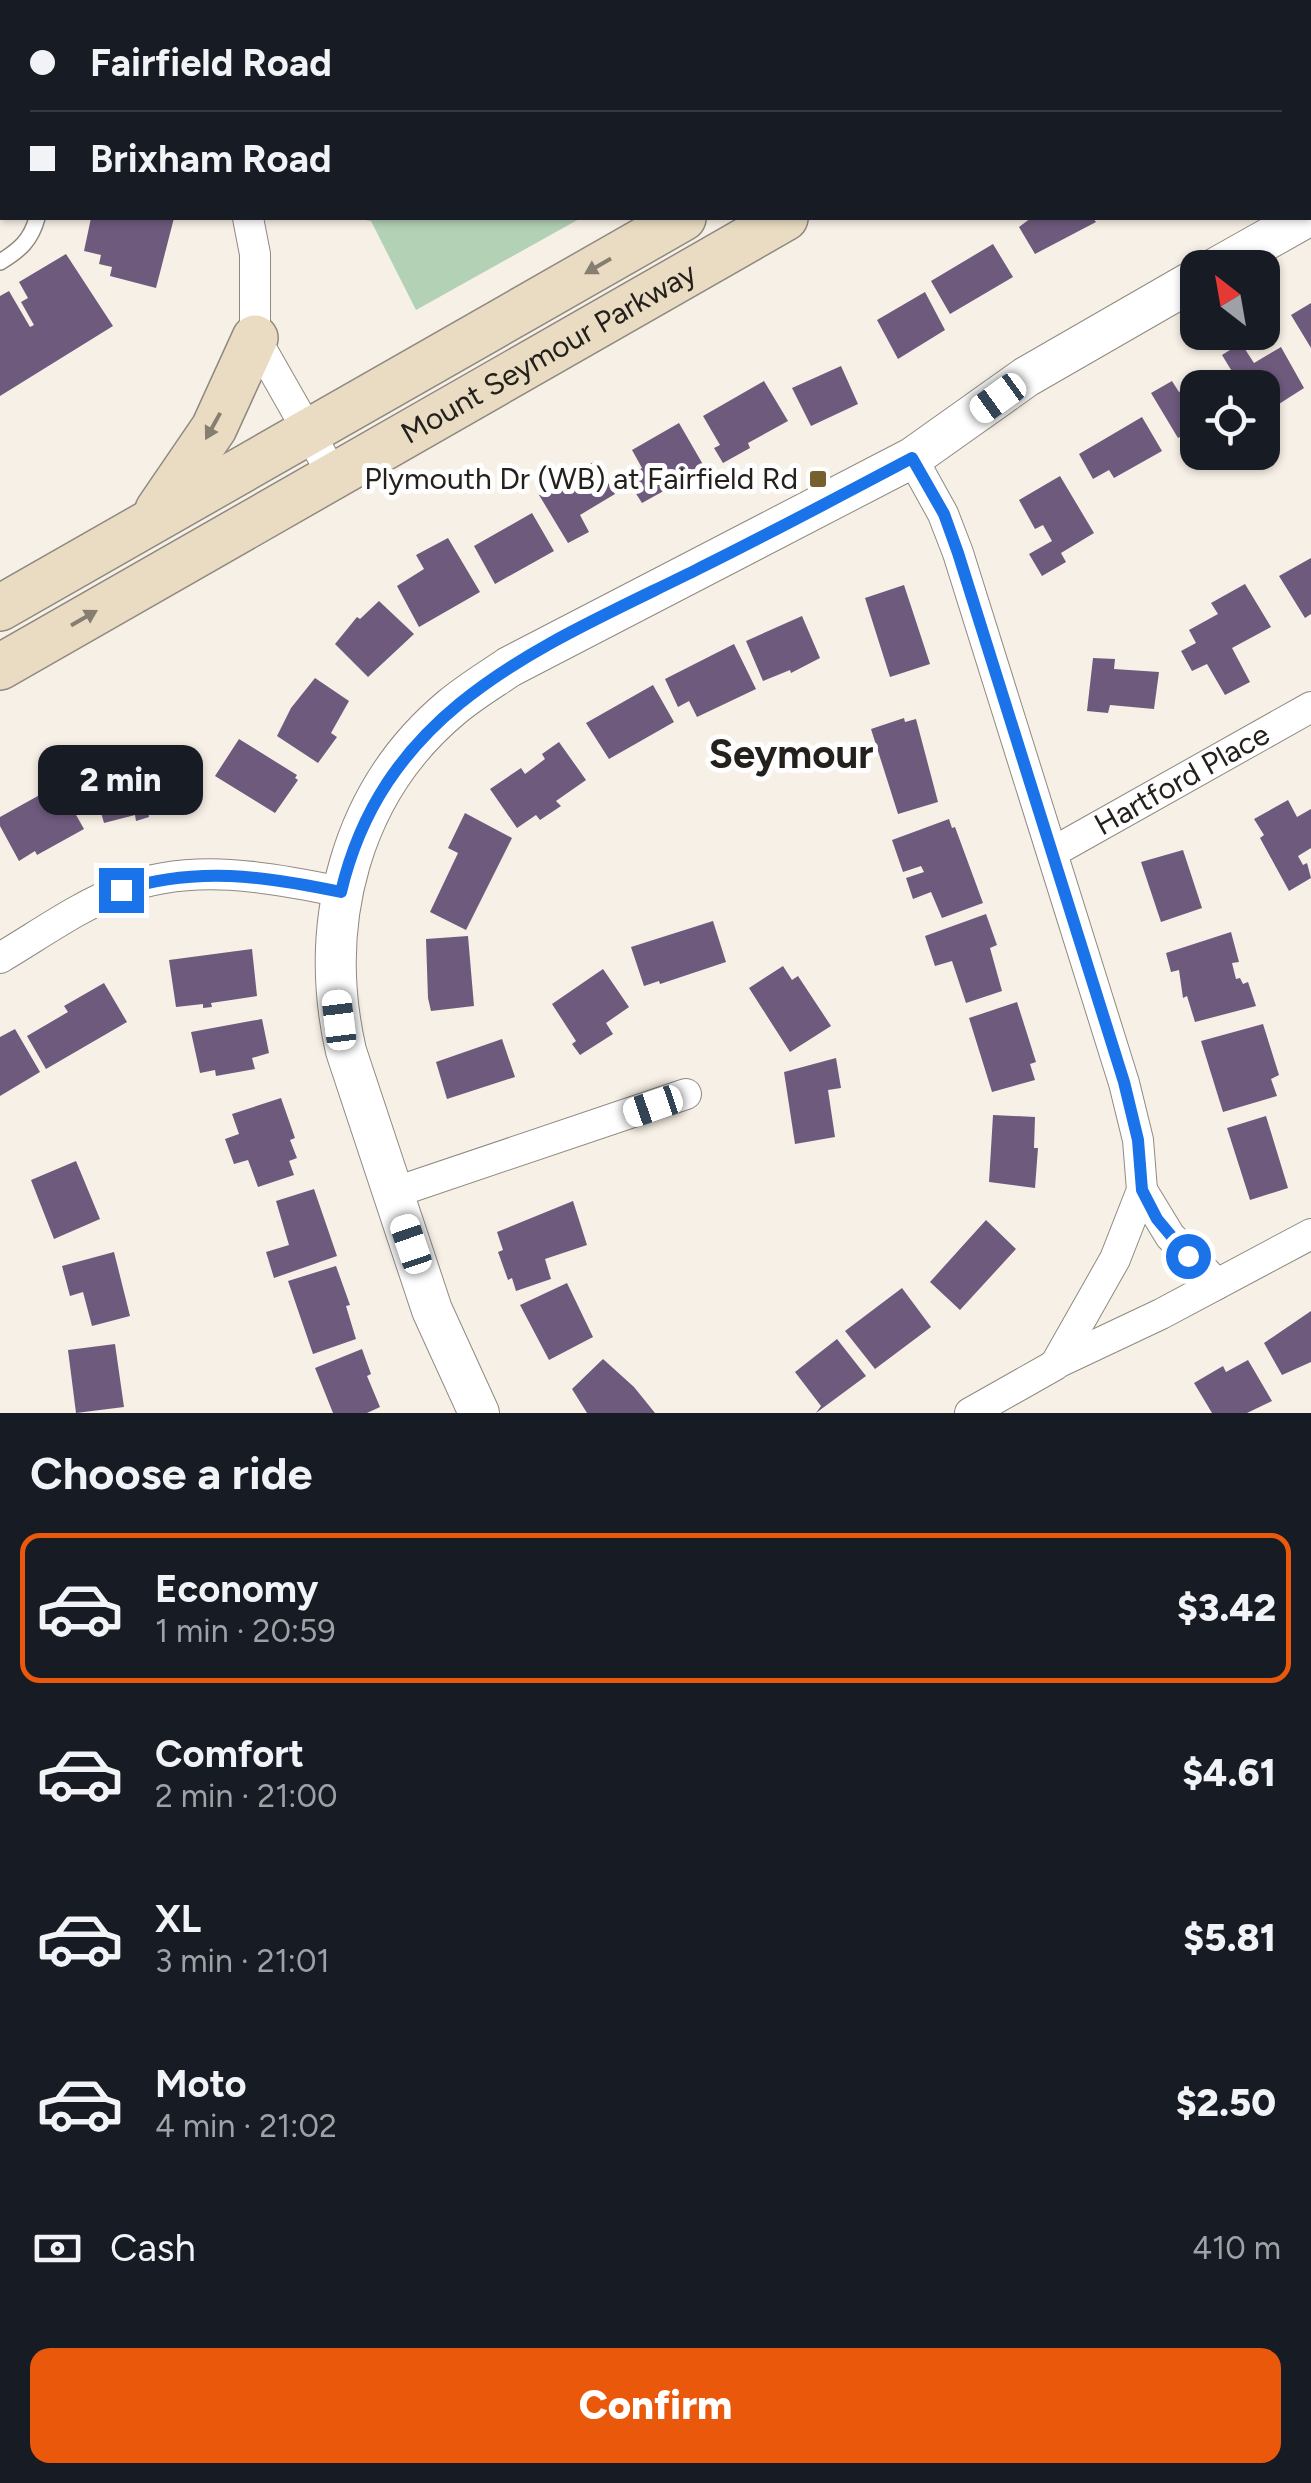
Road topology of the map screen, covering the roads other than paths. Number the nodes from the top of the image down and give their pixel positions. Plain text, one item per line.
1 (36, 220) edge
2 (248, 220) edge
3 (679, 220) edge
4 (780, 220) edge
5 (1299, 220) edge
6 (1247, 250) edge
7 (0, 262) edge
8 (1180, 288) edge
9 (255, 338) junction
10 (307, 431) junction
11 (912, 458) junction
12 (333, 475) junction
13 (152, 518) junction
14 (0, 608) edge
15 (0, 667) edge
16 (1311, 707) edge
17 (1053, 852) junction
18 (341, 892) junction
19 (0, 958) edge
20 (686, 1094) dead end
21 (1142, 1190) junction
22 (393, 1193) junction
23 (1311, 1234) edge
24 (1217, 1284) junction
25 (1055, 1364) junction
26 (479, 1413) edge
27 (970, 1413) edge

1 - 7 lane
2 - 9 street
3 -> 10 main road, Mount Seymour Parkway
4 - 12 main road, Mount Seymour Parkway
5 - 6 street
8 - 11 street
9 - 10 street
9 -> 13 main road
10 - 12 street
10 - 13 main road, Mount Seymour Parkway
11 - 17 street
11 - 18 street
15 -> 12 main road, Mount Seymour Parkway
13 - 14 main road, Mount Seymour Parkway
16 - 17 street, Hartford Place
17 - 21 street
18 - 19 street
18 - 22 street
20 - 22 street
21 - 24 street
21 - 25 street
22 - 26 street
23 - 24 street
24 - 25 street
25 - 27 street

